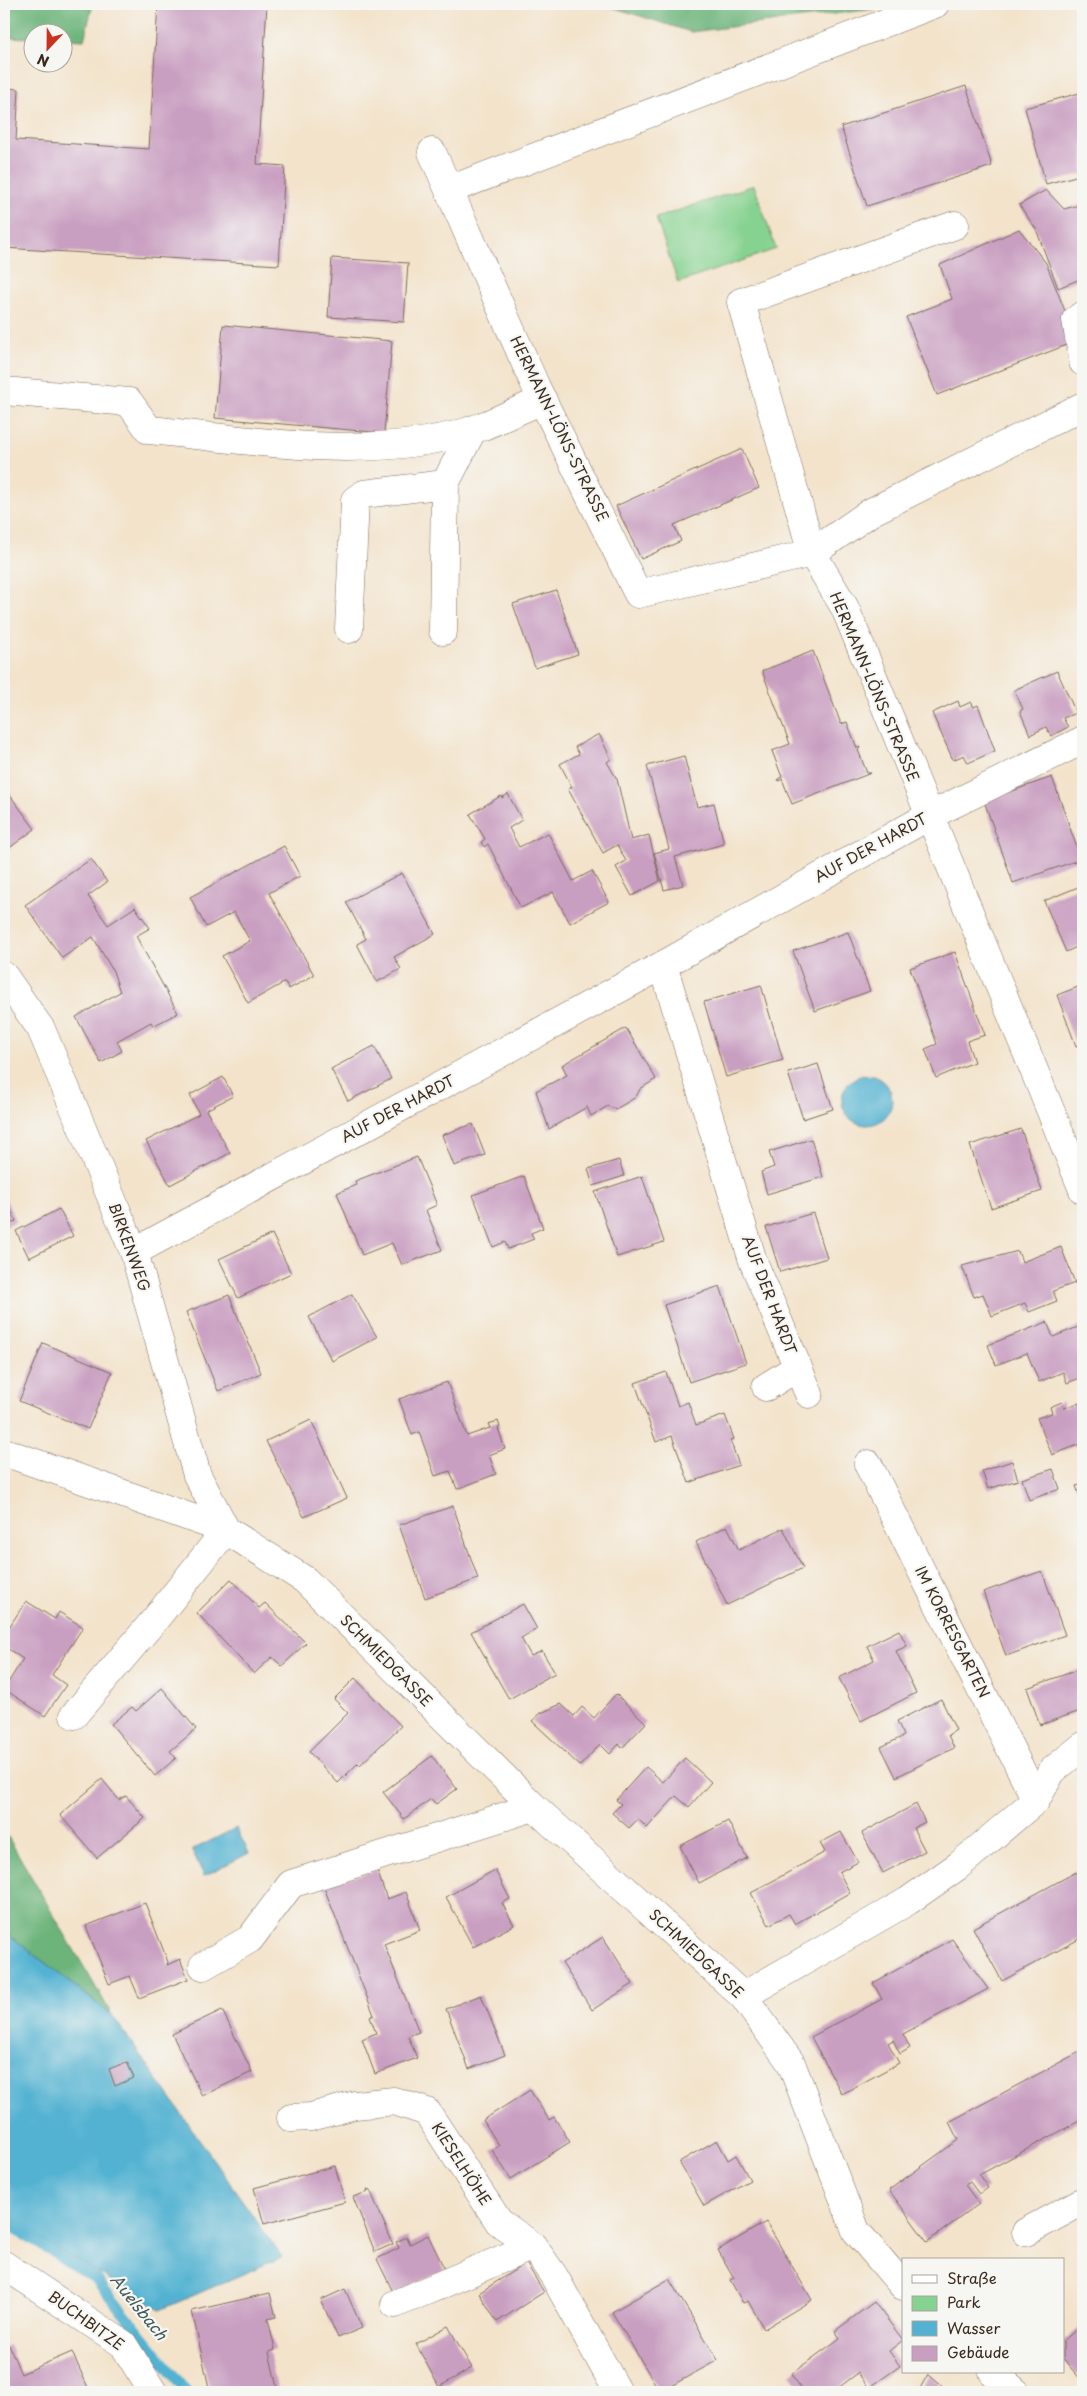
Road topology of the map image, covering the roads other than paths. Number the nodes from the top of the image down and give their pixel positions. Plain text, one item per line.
1 (935, 4) edge
2 (432, 152) dead end
3 (449, 190) junction
4 (955, 225) dead end
5 (1083, 315) edge
6 (1083, 362) edge
7 (4, 391) edge
8 (543, 400) junction
9 (1083, 406) edge
10 (473, 429) junction
11 (444, 484) junction
12 (812, 553) junction
13 (349, 629) dead end
14 (443, 631) dead end
15 (1083, 740) edge
16 (928, 816) junction
17 (663, 965) junction
18 (4, 976) edge
19 (1083, 1190) edge
20 (134, 1252) junction
21 (798, 1367) junction
22 (766, 1387) dead end
23 (809, 1394) dead end
24 (4, 1452) edge
25 (868, 1464) dead end
26 (226, 1530) junction
27 (74, 1715) dead end
28 (1083, 1746) edge
29 (1036, 1800) junction
30 (534, 1807) junction
31 (203, 1966) dead end
32 (743, 1996) junction
33 (292, 2118) dead end
34 (1083, 2201) edge
35 (1026, 2232) dead end
36 (533, 2246) junction
37 (4, 2265) edge
38 (902, 2285) edge
39 (396, 2304) dead end
40 (996, 2374) edge
41 (153, 2392) edge
42 (618, 2392) edge
43 (1016, 2392) edge

1 - 3 street
2 - 3 street, HERMANN-LÖNS-STRASSE
3 - 8 street, HERMANN-LÖNS-STRASSE
4 - 12 street
5 - 6 street
7 - 10 street
8 - 10 street
8 - 12 street, HERMANN-LÖNS-STRASSE
9 - 12 street
10 - 11 street
11 - 13 street
11 - 14 street
12 - 16 street, HERMANN-LÖNS-STRASSE
15 - 16 street, AUF DER HARDT
16 - 17 street, AUF DER HARDT
16 - 19 street, HERMANN-LÖNS-STRASSE
17 - 20 street, AUF DER HARDT
17 - 21 street, AUF DER HARDT
18 - 20 street, BIRKENWEG
20 - 26 street, BIRKENWEG
21 - 22 street
21 - 23 street, AUF DER HARDT
24 - 26 street, SCHMIEDGASSE
25 - 29 street, IM KORRESGARTEN
26 - 27 street
26 - 30 street, SCHMIEDGASSE
28 - 29 street
29 - 32 street
30 - 31 street
30 - 32 street, SCHMIEDGASSE
32 - 38 street, SCHMIEDGASSE
33 - 36 street, KIESELHÖHE
34 - 35 street
36 - 39 street
36 - 42 street, KIESELHÖHE
37 - 41 street, BUCHBITZE
40 - 43 street

